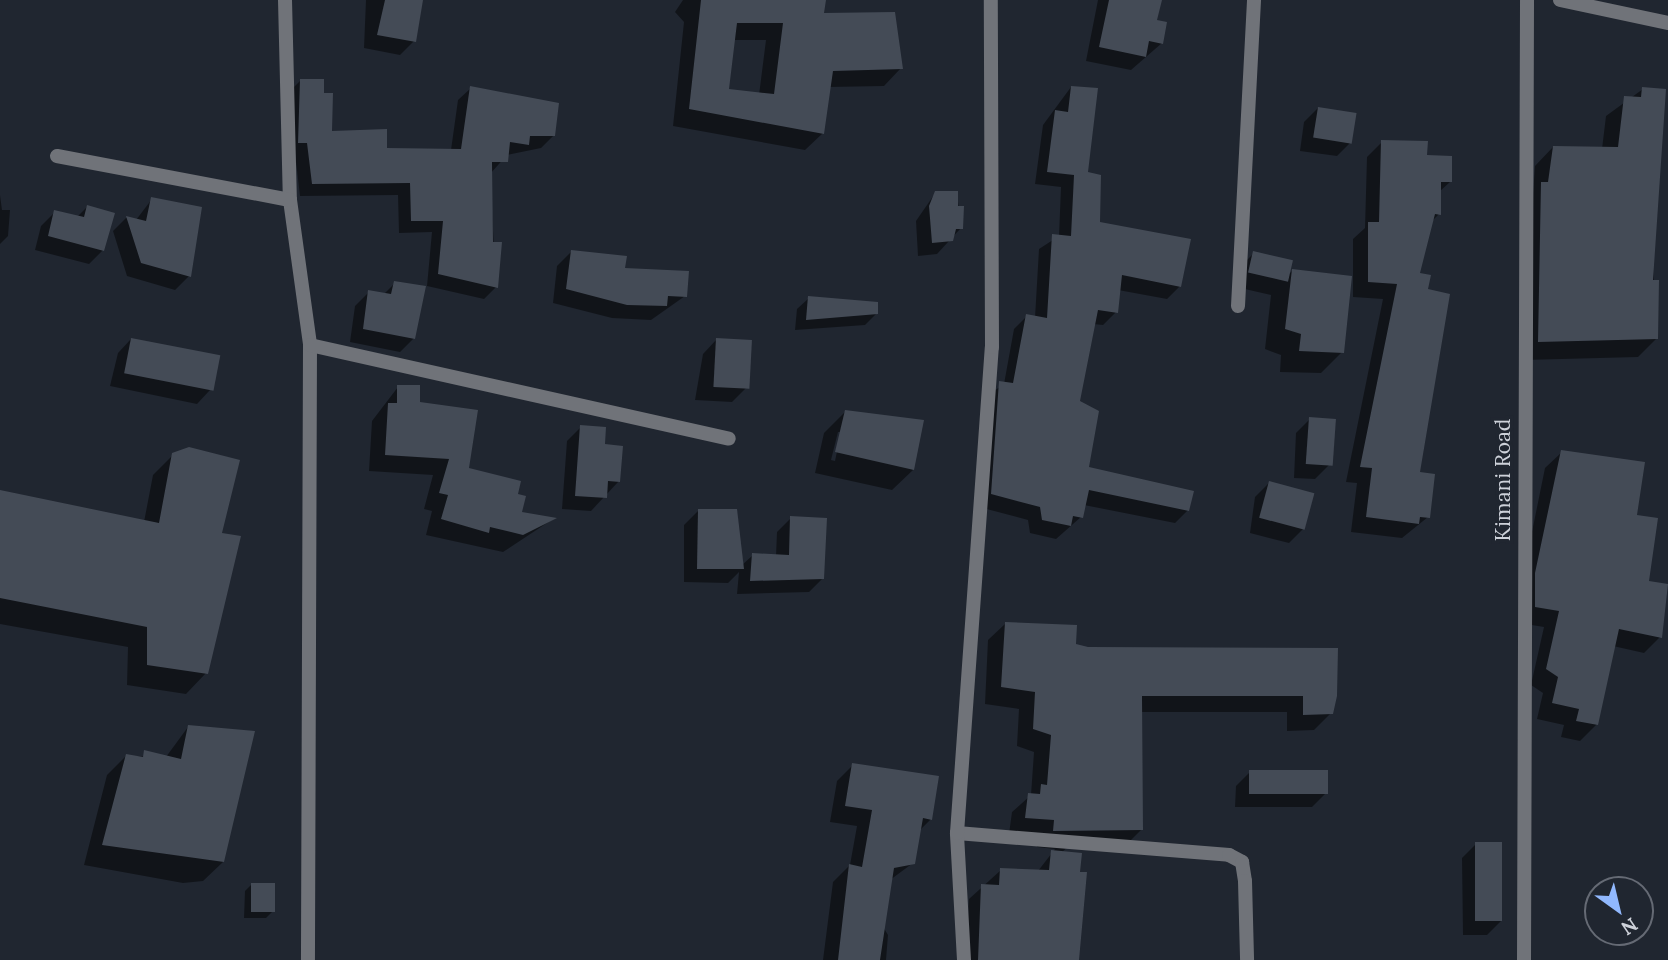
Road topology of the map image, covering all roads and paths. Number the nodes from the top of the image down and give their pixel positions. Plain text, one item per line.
1 (285, 0) edge
2 (991, 0) edge
3 (1254, 0) edge
4 (1527, 0) edge
5 (1560, 0) edge
6 (1668, 23) edge
7 (57, 156) dead end
8 (290, 200) junction
9 (1238, 306) dead end
10 (310, 345) junction
11 (729, 439) dead end
12 (957, 834) junction
13 (307, 960) edge
14 (964, 960) edge
15 (1247, 960) edge
16 (1524, 960) edge

1 - 8 street
2 - 12 street
3 - 9 street
4 - 16 street, Kimani Road
5 - 6 street
7 - 8 street
8 - 10 street
10 - 11 street
10 - 13 street
12 - 14 street
12 - 15 street

